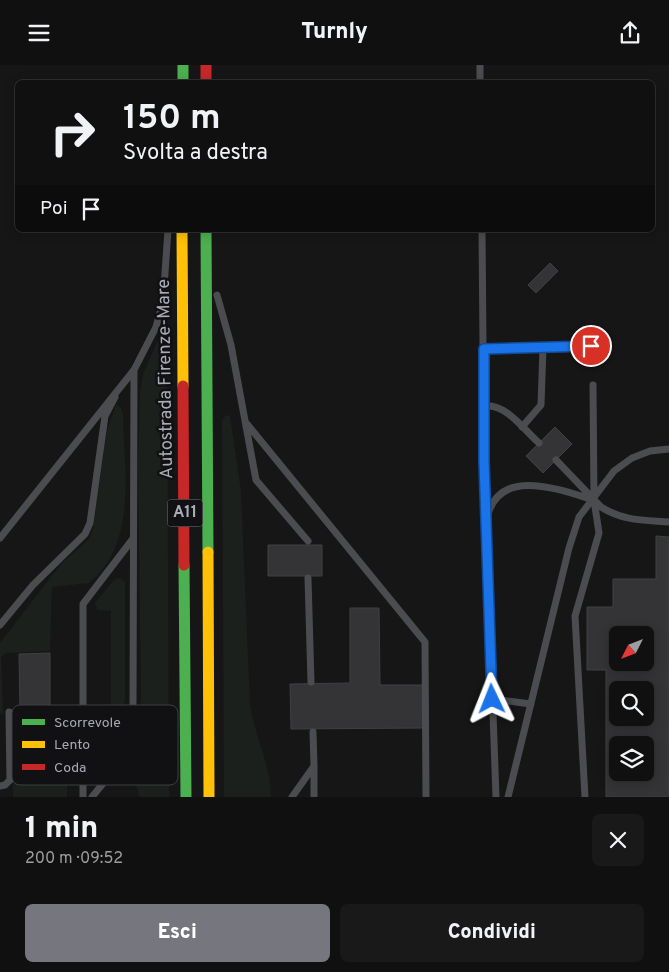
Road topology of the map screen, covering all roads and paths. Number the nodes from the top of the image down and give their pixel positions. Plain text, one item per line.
1 (181, 65) edge
2 (206, 65) edge
3 (480, 65) edge
4 (179, 80) edge
5 (183, 80) edge
6 (206, 80) edge
7 (480, 80) edge
8 (168, 232) edge
9 (182, 232) edge
10 (206, 232) edge
11 (482, 232) edge
12 (205, 253) junction
13 (591, 346) dead end
14 (543, 347) junction
15 (484, 349) junction
16 (134, 370) junction
17 (120, 385) junction
18 (593, 385) dead end
19 (484, 406) junction
20 (247, 424) junction
21 (522, 427) junction
22 (539, 443) dead end
23 (669, 449) edge
24 (556, 460) dead end
25 (594, 500) junction
26 (669, 521) edge
27 (487, 525) junction
28 (0, 538) edge
29 (132, 540) junction
30 (308, 541) dead end
31 (308, 578) dead end
32 (0, 625) edge
33 (311, 682) dead end
34 (492, 699) junction
35 (531, 704) junction
36 (83, 705) edge
37 (133, 705) edge
38 (9, 712) dead end
39 (313, 731) dead end
40 (314, 766) junction
41 (102, 785) edge
42 (0, 786) edge
43 (92, 797) edge
44 (186, 797) edge
45 (209, 797) edge
46 (292, 797) edge
47 (314, 797) edge
48 (426, 797) edge
49 (496, 797) edge
50 (508, 797) edge
51 (586, 797) edge

1 - 4 lane
1 - 5 highway
2 - 6 highway
3 - 7 lane
8 - 16 lane
9 - 44 highway, Autostrada Firenze-Mare / A11
10 - 12 highway, A11
11 - 15 lane
12 - 20 lane
12 - 45 highway, A11
13 - 14 lane
14 - 15 lane
14 - 21 lane
15 - 19 lane
16 - 17 lane
16 - 29 lane
17 - 28 lane
17 - 32 lane
18 - 25 lane
19 - 21 lane
19 - 27 lane
20 - 30 lane
20 - 48 lane
21 - 22 lane
23 - 25 lane
24 - 25 lane
25 - 26 lane
25 - 27 lane
25 - 35 lane
25 - 51 lane
27 - 34 lane
29 - 36 lane
29 - 37 lane
31 - 33 lane
34 - 35 lane
34 - 49 lane
35 - 50 lane
38 - 42 lane
39 - 40 lane
40 - 46 lane
40 - 47 lane
41 - 43 lane

